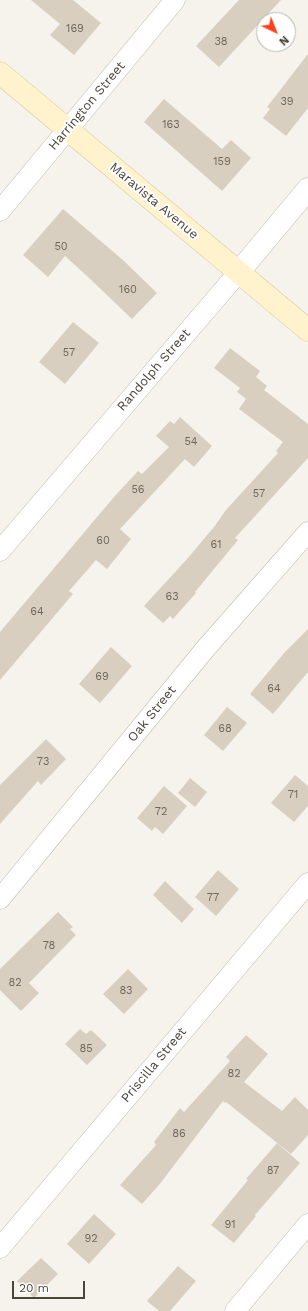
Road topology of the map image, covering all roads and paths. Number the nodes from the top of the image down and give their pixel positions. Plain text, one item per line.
1 (175, 0) edge
2 (0, 73) edge
3 (68, 129) junction
4 (308, 189) edge
5 (0, 211) edge
6 (238, 273) junction
7 (308, 330) edge
8 (308, 532) edge
9 (0, 551) edge
10 (308, 882) edge
11 (0, 899) edge
12 (308, 1224) edge
13 (0, 1248) edge
14 (235, 1311) edge

1 - 3 street, Harrington Street
2 - 3 main road, Maravista Avenue
3 - 5 street, Harrington Street
3 - 6 main road, Maravista Avenue
4 - 6 street, Randolph Street
6 - 7 main road, Maravista Avenue
6 - 9 street, Randolph Street
8 - 11 street, Oak Street
10 - 13 street, Priscilla Street
12 - 14 street

